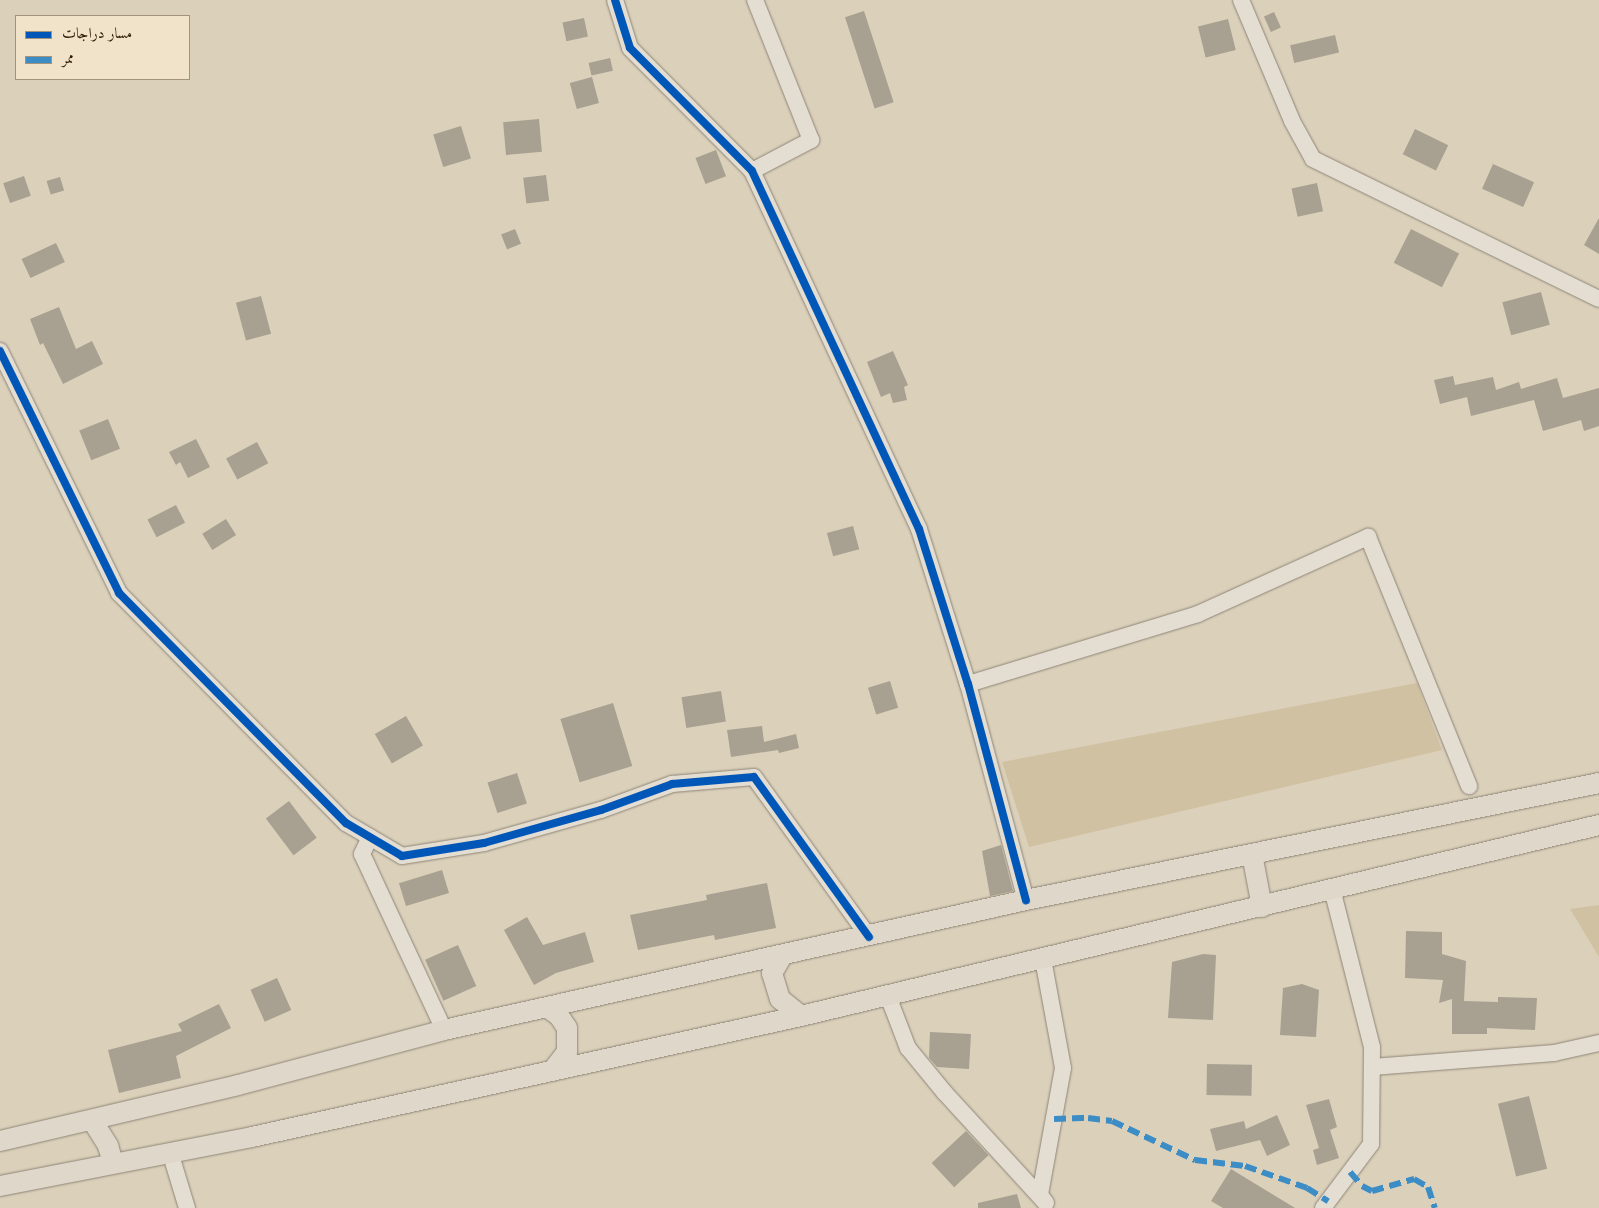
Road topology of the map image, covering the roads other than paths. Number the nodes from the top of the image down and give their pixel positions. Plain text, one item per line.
1 (615, 0) edge
2 (755, 0) edge
3 (1242, 0) edge
4 (752, 171) junction
5 (1599, 299) edge
6 (0, 351) edge
7 (968, 684) junction
8 (1599, 783) edge
9 (1469, 786) dead end
10 (1599, 825) edge
11 (370, 837) junction
12 (1252, 854) junction
13 (1332, 889) junction
14 (1026, 900) junction
15 (1262, 907) junction
16 (869, 937) junction
17 (782, 956) junction
18 (1043, 959) junction
19 (888, 996) junction
20 (548, 1008) junction
21 (801, 1016) junction
22 (444, 1030) junction
23 (1599, 1043) edge
24 (1372, 1067) junction
25 (552, 1071) junction
26 (92, 1120) junction
27 (0, 1141) edge
28 (170, 1152) junction
29 (113, 1162) junction
30 (0, 1186) edge
31 (1047, 1205) edge
32 (187, 1208) edge
33 (1323, 1208) edge

1 - 4 street
2 - 4 street
3 - 5 street
4 - 7 street
6 - 11 street
7 - 9 street
7 - 14 street
8 - 12 main road
10 - 13 main road
11 - 16 street
11 - 22 street
12 - 14 main road
12 - 15 main road
13 - 15 main road
13 - 24 street
14 - 16 main road
15 - 18 main road
16 - 17 main road
17 - 20 main road
17 - 21 main road
18 - 19 main road
18 - 31 street
19 - 21 main road
19 - 31 street
20 - 22 main road
20 - 25 main road
21 - 25 main road
22 - 26 main road
23 - 24 street
24 - 33 street
25 - 28 main road
26 - 27 main road
26 - 29 main road
28 - 29 main road
28 - 32 street
29 - 30 main road

